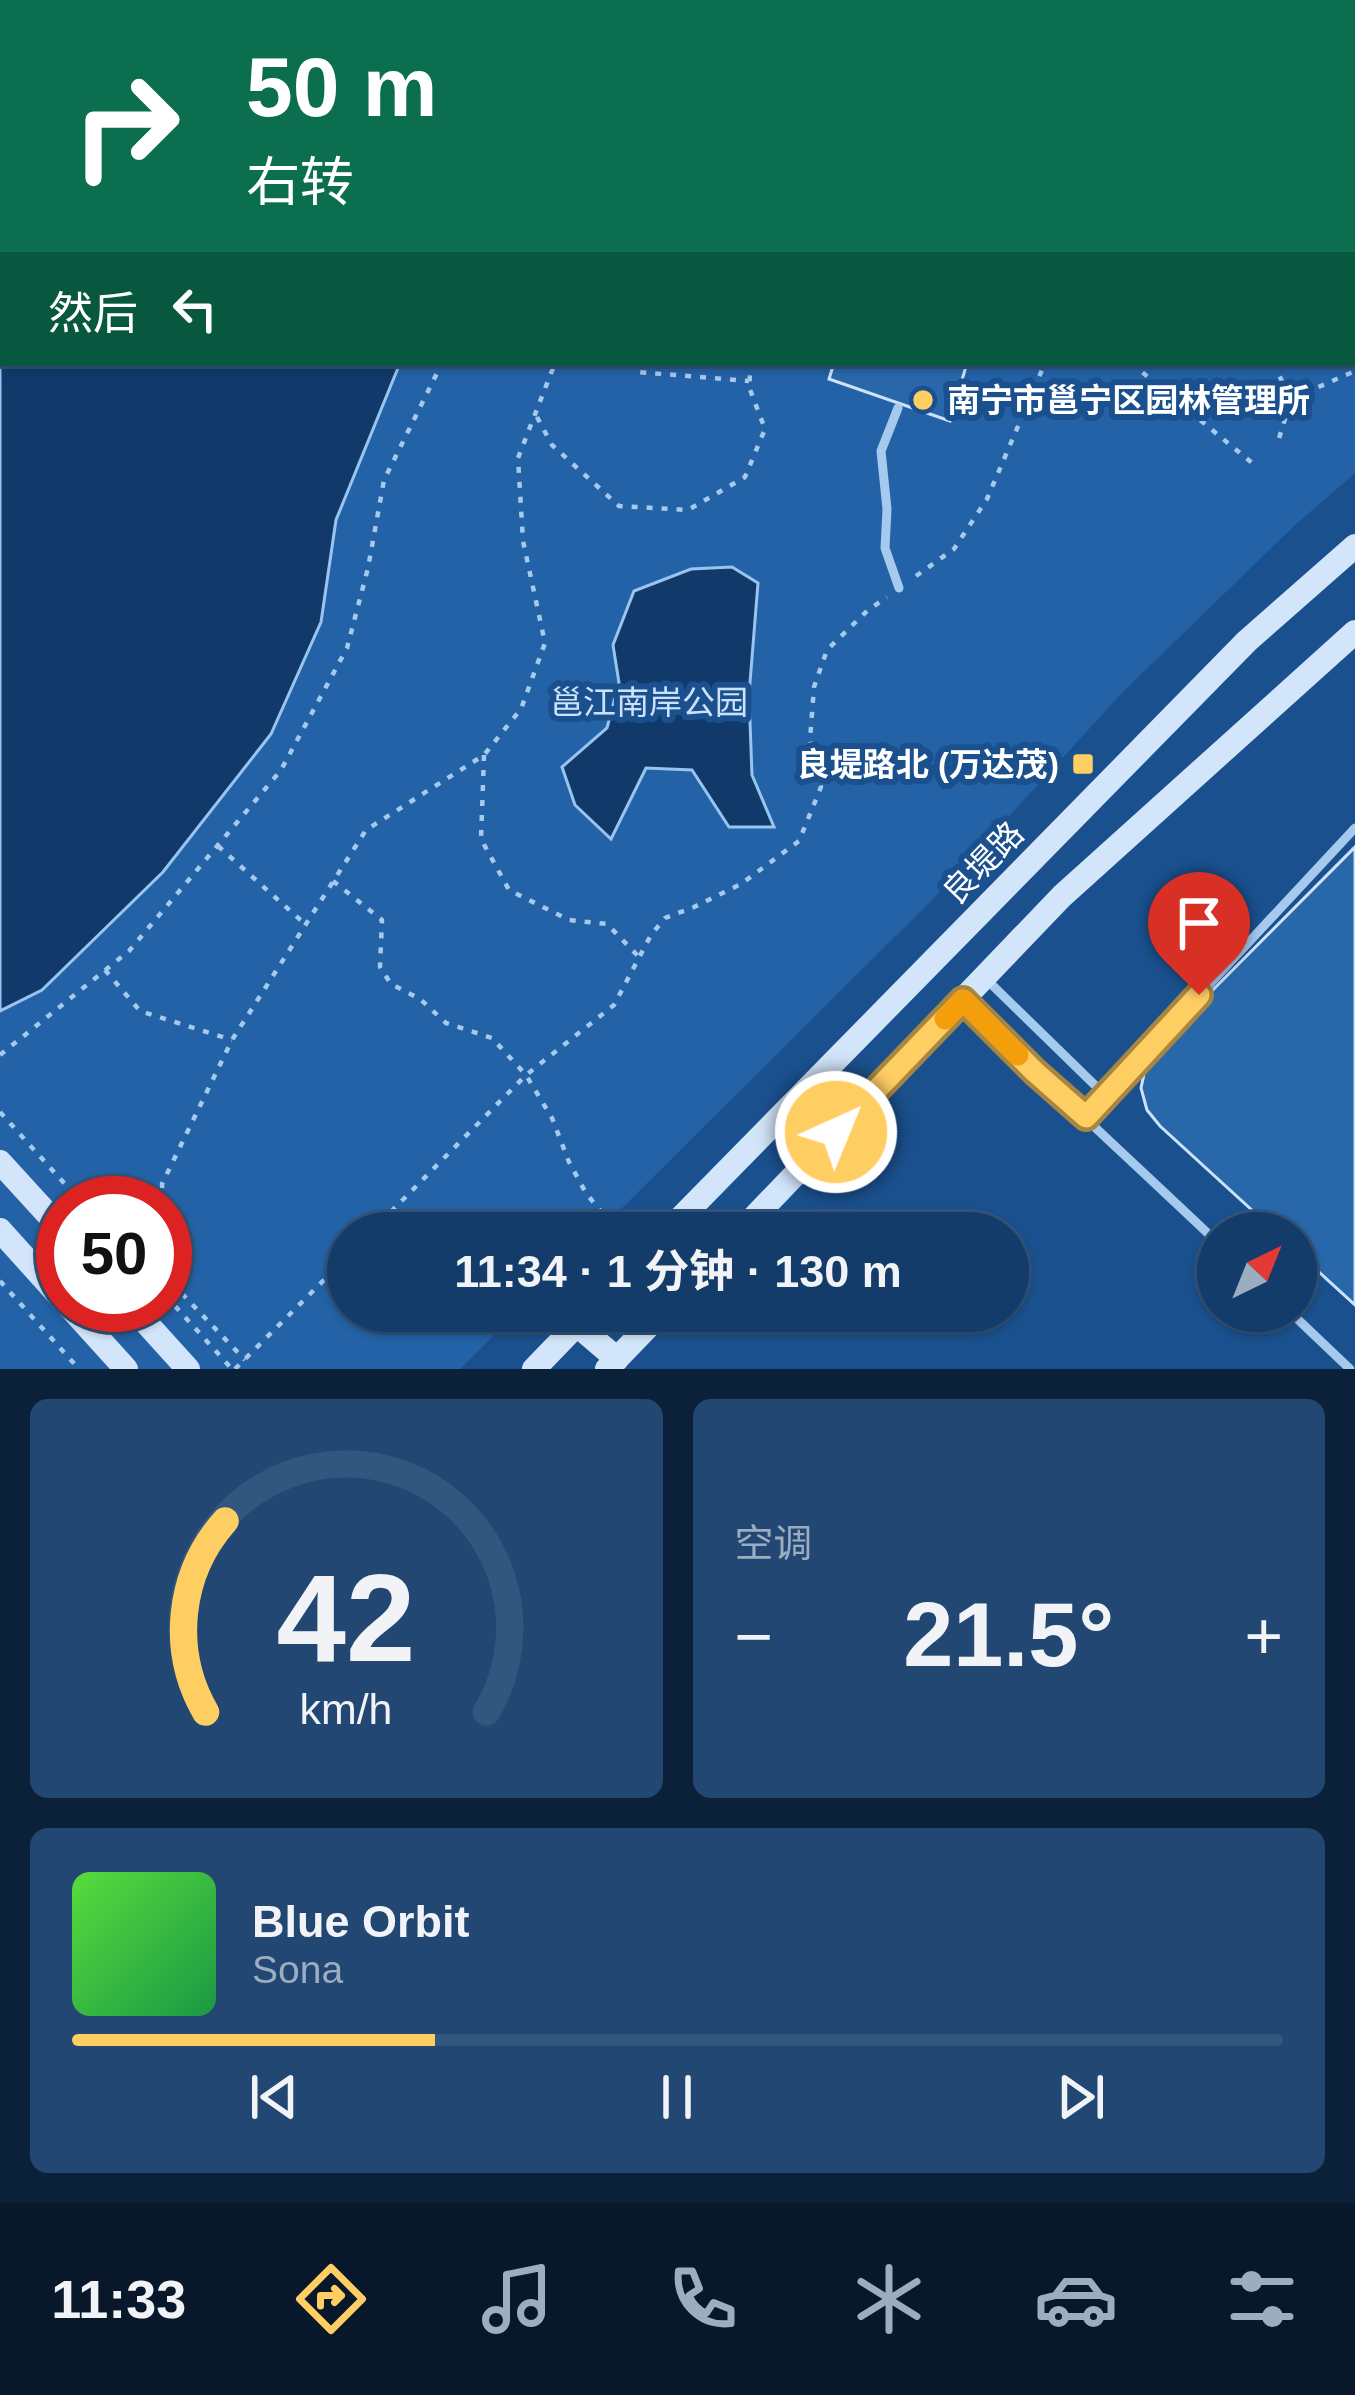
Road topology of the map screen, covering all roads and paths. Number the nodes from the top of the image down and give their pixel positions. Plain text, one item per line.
1 (441, 366) edge
2 (554, 366) edge
3 (632, 366) edge
4 (751, 366) edge
5 (1044, 366) edge
6 (1135, 366) edge
7 (1274, 366) edge
8 (1355, 371) edge
9 (749, 381) junction
10 (1291, 399) junction
11 (898, 408) dead end
12 (535, 414) junction
13 (1277, 445) dead end
14 (1258, 467) dead end
15 (1355, 546) edge
16 (899, 588) junction
17 (1355, 632) edge
18 (811, 729) junction
19 (820, 730) dead end
20 (484, 755) junction
21 (1355, 827) edge
22 (218, 846) junction
23 (333, 880) junction
24 (305, 924) junction
25 (640, 958) junction
26 (105, 970) junction
27 (985, 978) junction
28 (963, 1000) junction
29 (232, 1040) junction
30 (0, 1055) edge
31 (526, 1075) junction
32 (1106, 1096) junction
33 (0, 1112) edge
34 (1086, 1117) junction
35 (0, 1162) edge
36 (58, 1176) edge
37 (166, 1176) edge
38 (36, 1201) edge
39 (391, 1212) edge
40 (601, 1212) edge
41 (687, 1212) edge
42 (759, 1212) edge
43 (1197, 1223) edge
44 (0, 1230) edge
45 (36, 1270) edge
46 (327, 1277) edge
47 (0, 1281) edge
48 (192, 1303) edge
49 (192, 1324) edge
50 (92, 1332) edge
51 (154, 1332) edge
52 (570, 1332) edge
53 (592, 1332) edge
54 (643, 1332) edge
55 (1311, 1332) edge
56 (245, 1360) junction
57 (612, 1364) edge
58 (79, 1369) edge
59 (125, 1369) edge
60 (188, 1369) edge
61 (233, 1369) edge
62 (534, 1369) edge
63 (1350, 1369) edge

1 - 22 path
2 - 12 path
3 - 9 path
4 - 9 path
5 - 16 path
6 - 14 path
7 - 10 path
8 - 10 path
9 - 12 path
10 - 13 path
11 - 16 lane
12 - 20 path
15 - 41 main road, 良堤路
16 - 18 path
17 - 27 main road
18 - 19 path
18 - 25 path
20 - 23 path
20 - 25 path
21 - 32 lane
22 - 24 path
22 - 26 path
23 - 24 path
23 - 31 path
24 - 29 path
25 - 31 path
26 - 29 path
26 - 30 path
27 - 28 main road
27 - 32 lane
28 - 34 lane
28 - 42 main road
29 - 37 path
31 - 39 path
31 - 40 path
32 - 34 lane
33 - 36 path
34 - 43 lane
35 - 38 main road
44 - 45 main road
46 - 56 path
47 - 58 path
48 - 56 path
49 - 61 path
50 - 59 main road
51 - 60 main road
52 - 62 main road
53 - 57 main road
54 - 57 main road
55 - 63 lane
56 - 61 path

